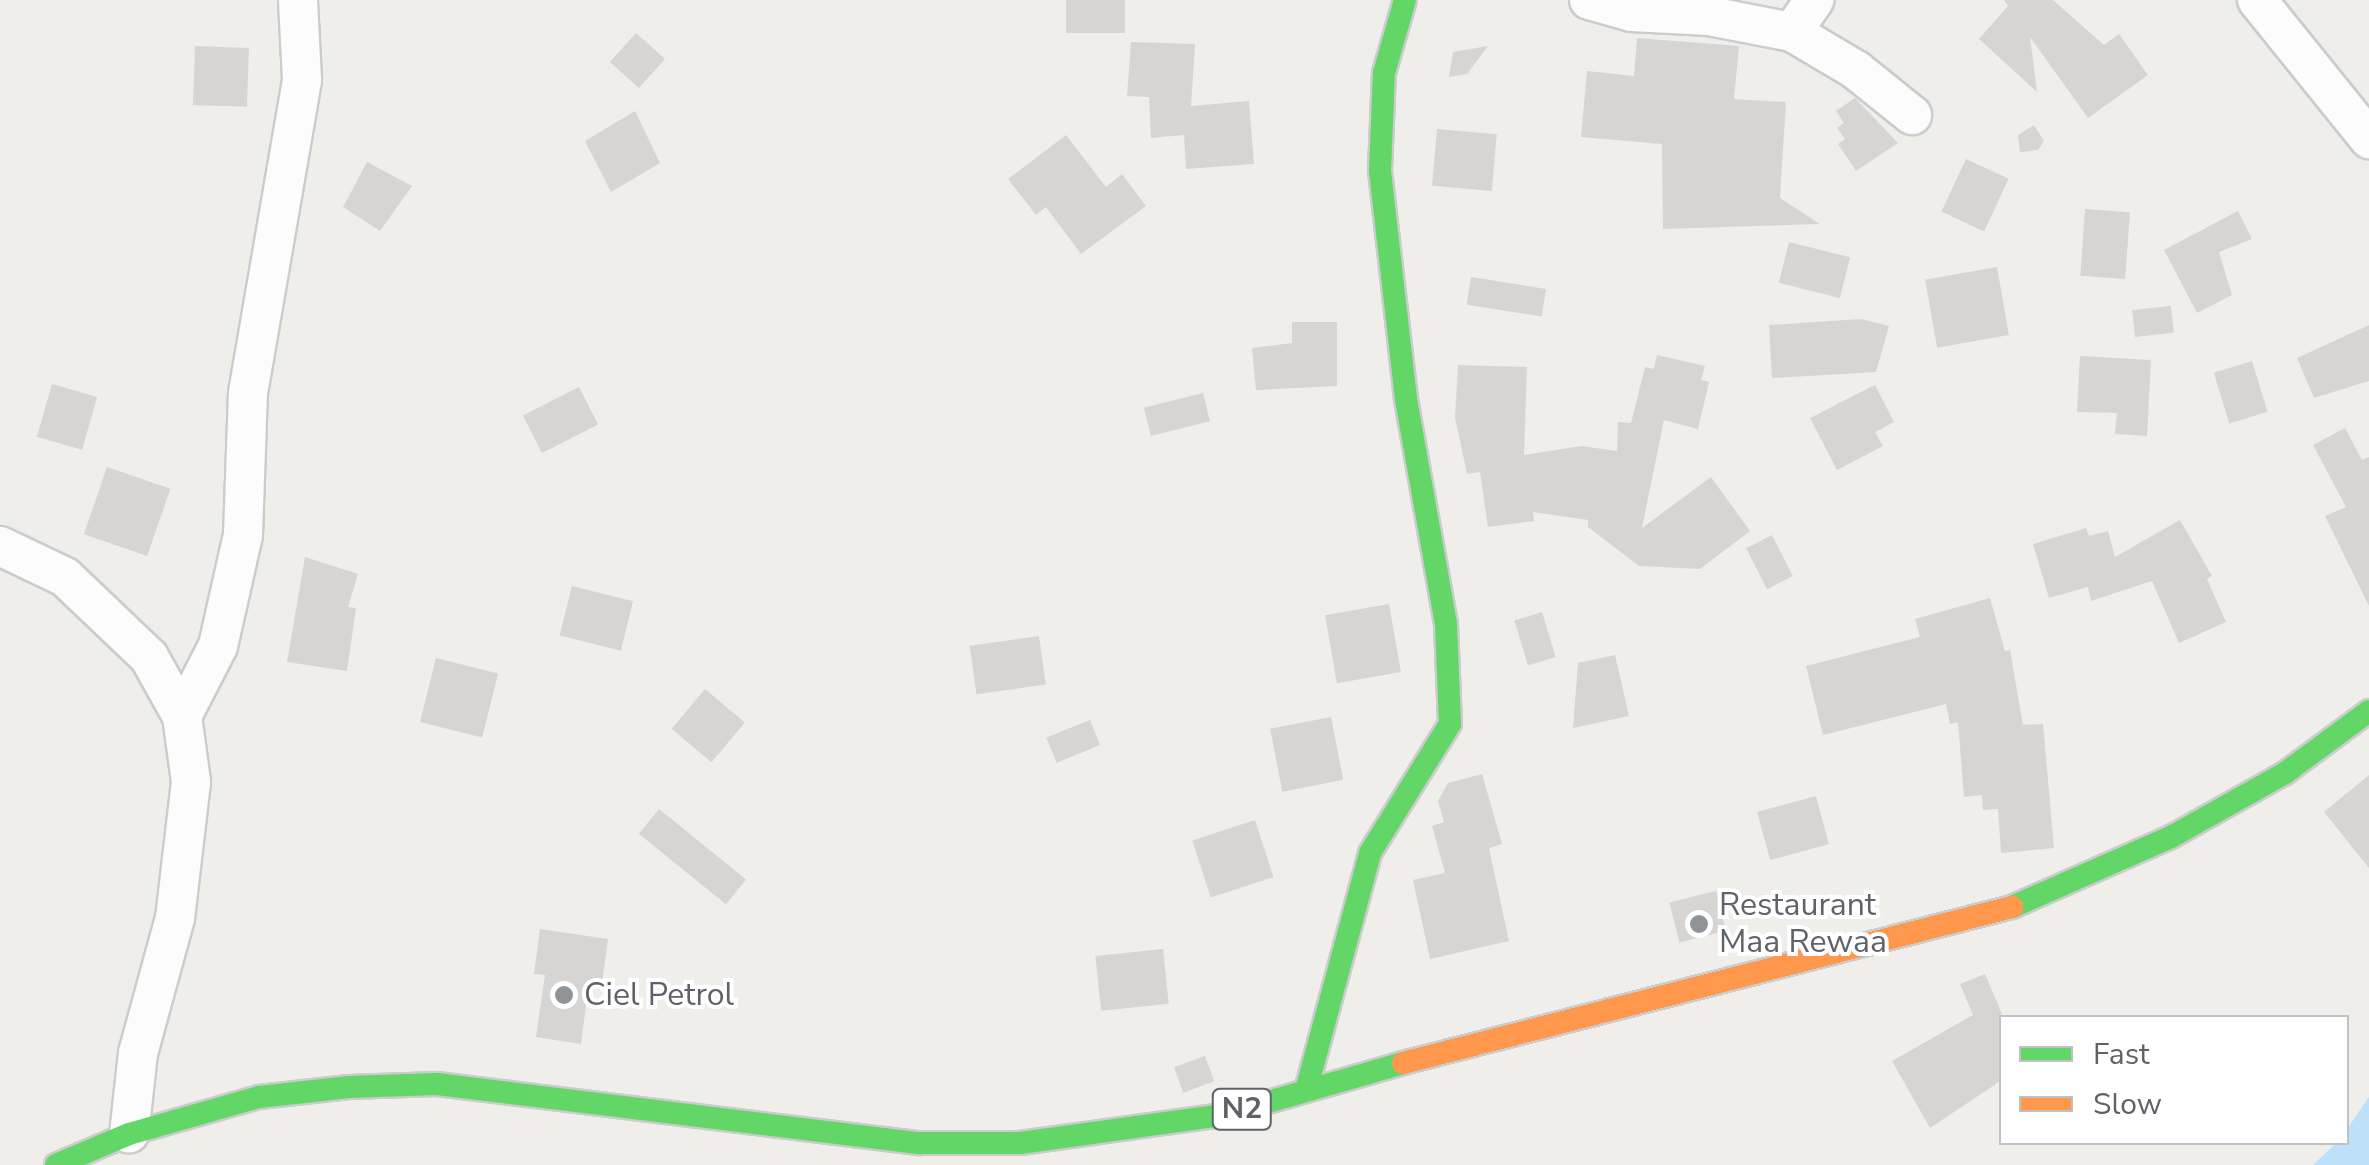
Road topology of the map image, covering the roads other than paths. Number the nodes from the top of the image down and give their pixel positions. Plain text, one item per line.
1 (298, 0) edge
2 (1405, 0) edge
3 (1590, 0) edge
4 (1814, 0) edge
5 (2257, 0) edge
6 (1792, 32) junction
7 (1912, 115) dead end
8 (2369, 139) edge
9 (0, 546) edge
10 (2369, 711) edge
11 (182, 716) junction
12 (1307, 1087) junction
13 (128, 1134) junction
14 (56, 1165) edge

1 - 11 street
2 - 12 main road
3 - 6 street
4 - 6 street
5 - 8 street
6 - 7 street
9 - 11 street
10 - 12 main road, N2
11 - 13 street
12 - 13 main road, N2
13 - 14 main road, N2

